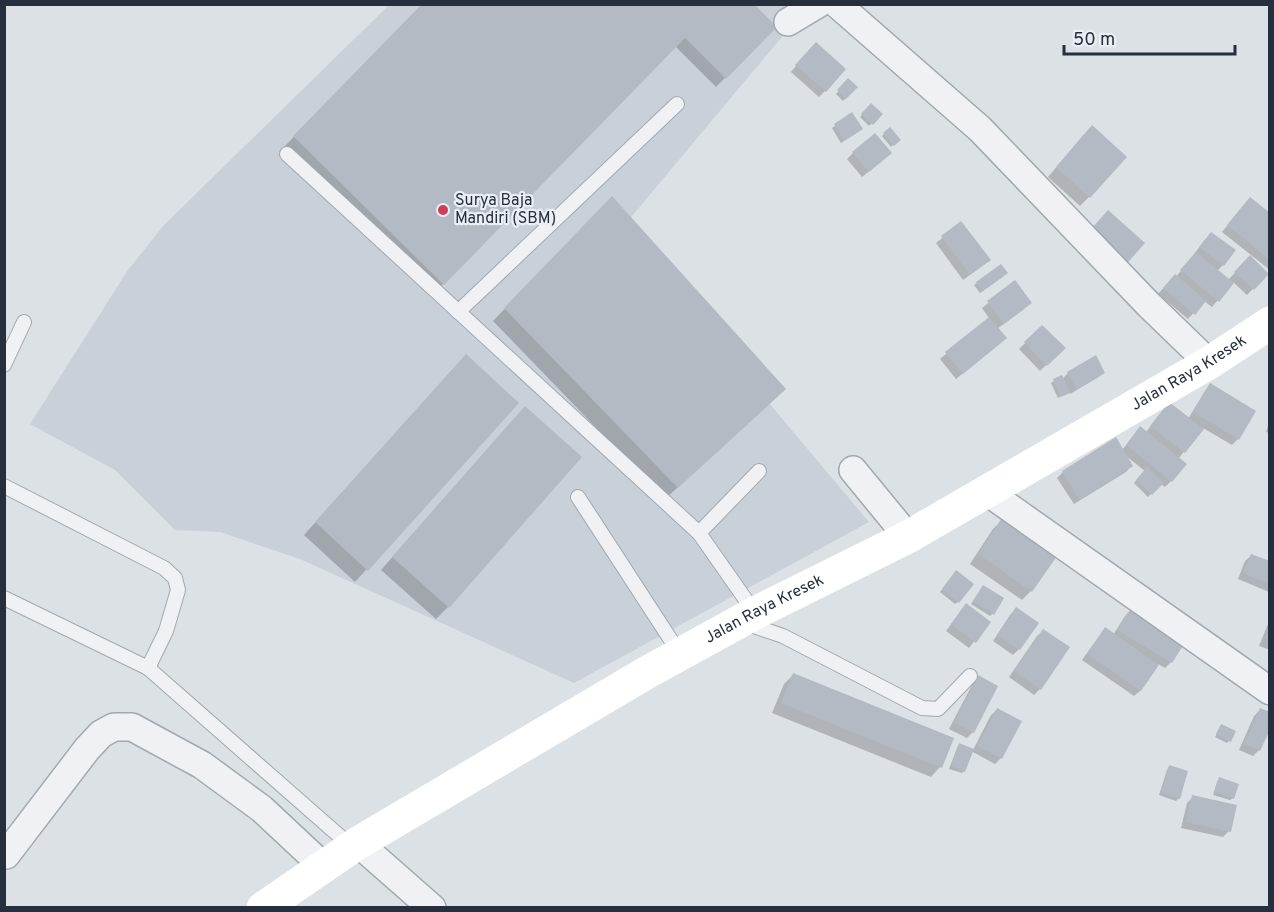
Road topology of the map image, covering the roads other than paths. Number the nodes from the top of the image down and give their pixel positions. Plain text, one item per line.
1 (818, 4) edge
2 (837, 4) edge
3 (788, 22) dead end
4 (677, 104) dead end
5 (287, 154) dead end
6 (458, 312) junction
7 (24, 322) dead end
8 (1269, 323) edge
9 (1209, 363) junction
10 (4, 365) edge
11 (853, 470) dead end
12 (759, 471) dead end
13 (4, 486) edge
14 (986, 491) junction
15 (578, 497) dead end
16 (699, 533) junction
17 (908, 537) junction
18 (4, 598) edge
19 (747, 617) junction
20 (680, 654) junction
21 (148, 668) junction
22 (970, 676) dead end
23 (1269, 691) edge
24 (355, 845) junction
25 (4, 855) edge
26 (324, 867) junction
27 (263, 908) edge
28 (432, 908) edge

1 - 3 street
2 - 9 street
4 - 6 lane
5 - 6 lane
6 - 16 lane
7 - 10 lane
8 - 9 main road, Jalan Raya Kresek
9 - 14 main road, Jalan Raya Kresek
11 - 17 street
12 - 16 lane
13 - 21 lane
14 - 17 main road, Jalan Raya Kresek
14 - 23 street
15 - 20 lane
16 - 19 lane
17 - 19 main road, Jalan Raya Kresek
18 - 21 lane
19 - 20 main road, Jalan Raya Kresek
19 - 22 lane
20 - 24 main road, Jalan Raya Kresek
21 - 24 lane
24 - 26 main road, Jalan Raya Kresek
24 - 28 street
25 - 26 street
26 - 27 main road, Jalan Raya Kresek

